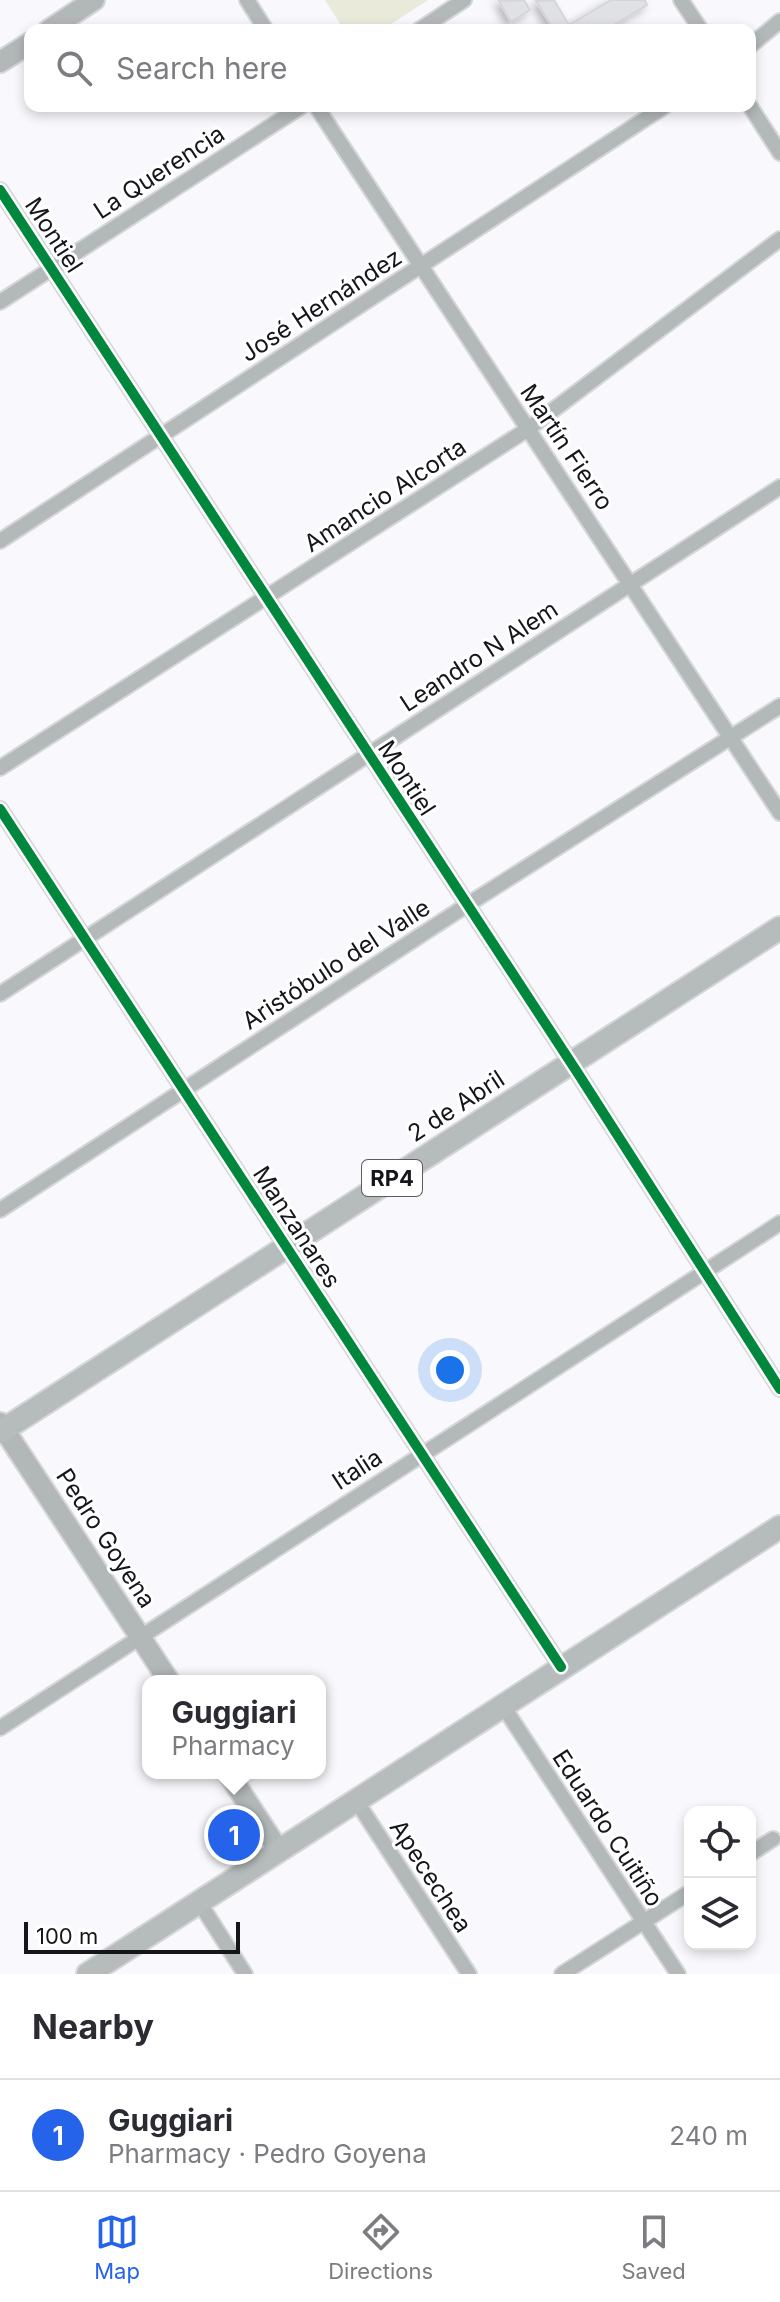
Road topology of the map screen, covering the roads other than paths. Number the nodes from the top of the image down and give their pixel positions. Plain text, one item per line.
1 (94, 0) edge
2 (247, 0) edge
3 (464, 0) edge
4 (681, 0) edge
5 (780, 21) edge
6 (58, 24) edge
7 (262, 24) edge
8 (428, 24) edge
9 (697, 24) edge
10 (756, 41) edge
11 (24, 47) edge
12 (0, 62) edge
13 (293, 112) edge
14 (320, 112) edge
15 (656, 112) edge
16 (754, 112) edge
17 (780, 153) edge
18 (0, 190) edge
19 (780, 239) edge
20 (420, 267) junction
21 (52, 268) junction
22 (0, 302) edge
23 (528, 429) junction
24 (160, 436) junction
25 (780, 487) edge
26 (0, 541) edge
27 (632, 584) junction
28 (266, 598) junction
29 (780, 706) edge
30 (731, 739) junction
31 (367, 754) junction
32 (0, 768) edge
33 (0, 809) edge
34 (780, 813) edge
35 (467, 905) junction
36 (780, 928) edge
37 (85, 938) junction
38 (0, 994) edge
39 (570, 1063) junction
40 (184, 1091) junction
41 (0, 1210) edge
42 (780, 1223) edge
43 (286, 1247) junction
44 (706, 1270) junction
45 (780, 1389) edge
46 (1, 1428) edge
47 (421, 1453) junction
48 (780, 1527) edge
49 (141, 1637) junction
50 (561, 1667) junction
51 (165, 1675) edge
52 (503, 1706) junction
53 (0, 1728) edge
54 (232, 1779) edge
55 (357, 1802) junction
56 (773, 1839) dead end
57 (756, 1850) edge
58 (279, 1851) junction
59 (684, 1896) edge
60 (199, 1902) junction
61 (643, 1921) junction
62 (88, 1974) edge
63 (245, 1974) edge
64 (469, 1974) edge
65 (562, 1974) edge
66 (678, 1974) edge

1 - 6 street
2 - 7 street
3 - 8 street
4 - 9 street
5 - 10 street
11 - 12 street
13 - 21 street, La Querencia
14 - 20 street, Martín Fierro
15 - 20 street, José Hernández
16 - 17 street
18 - 21 street, Montiel
19 - 23 street, Amancio Alcorta
20 - 23 street, Martín Fierro
20 - 24 street, José Hernández
21 - 22 street, La Querencia
21 - 24 street, Montiel
23 - 27 street, Martín Fierro
23 - 28 street, Amancio Alcorta
24 - 26 street, José Hernández
24 - 28 street, Montiel
25 - 27 street, Leandro N Alem
27 - 30 street, Martín Fierro
27 - 31 street, Leandro N Alem
28 - 31 street, Montiel
28 - 32 street, Amancio Alcorta
29 - 30 street, Aristóbulo del Valle
30 - 34 street, Martín Fierro
30 - 35 street, Aristóbulo del Valle
31 - 35 street, Montiel
31 - 37 street, Leandro N Alem
33 - 37 street, Manzanares
35 - 39 street, Montiel
35 - 40 street, Aristóbulo del Valle
36 - 39 main road, 2 de Abril / RP4
37 - 38 street, Leandro N Alem
37 - 40 street, Manzanares
39 - 43 main road, 2 de Abril / RP4
39 - 44 street, Montiel
40 - 41 street, Aristóbulo del Valle
40 - 43 street, Manzanares
42 - 44 street, Italia
43 - 46 main road, 2 de Abril / RP4
43 - 47 street, Manzanares
44 - 45 street, Montiel
44 - 47 street, Italia
46 - 49 street, Pedro Goyena
47 - 49 street, Italia
47 - 50 street, Manzanares
48 - 50 main road
49 - 51 street, Pedro Goyena
49 - 53 street, Italia
50 - 52 main road
52 - 55 main road
52 - 61 street, Eduardo Cuitiño
54 - 58 street
55 - 58 main road
55 - 64 street, Apecechea
56 - 57 street
58 - 60 main road
59 - 61 street
60 - 62 main road
60 - 63 street
61 - 65 street
61 - 66 street, Eduardo Cuitiño

